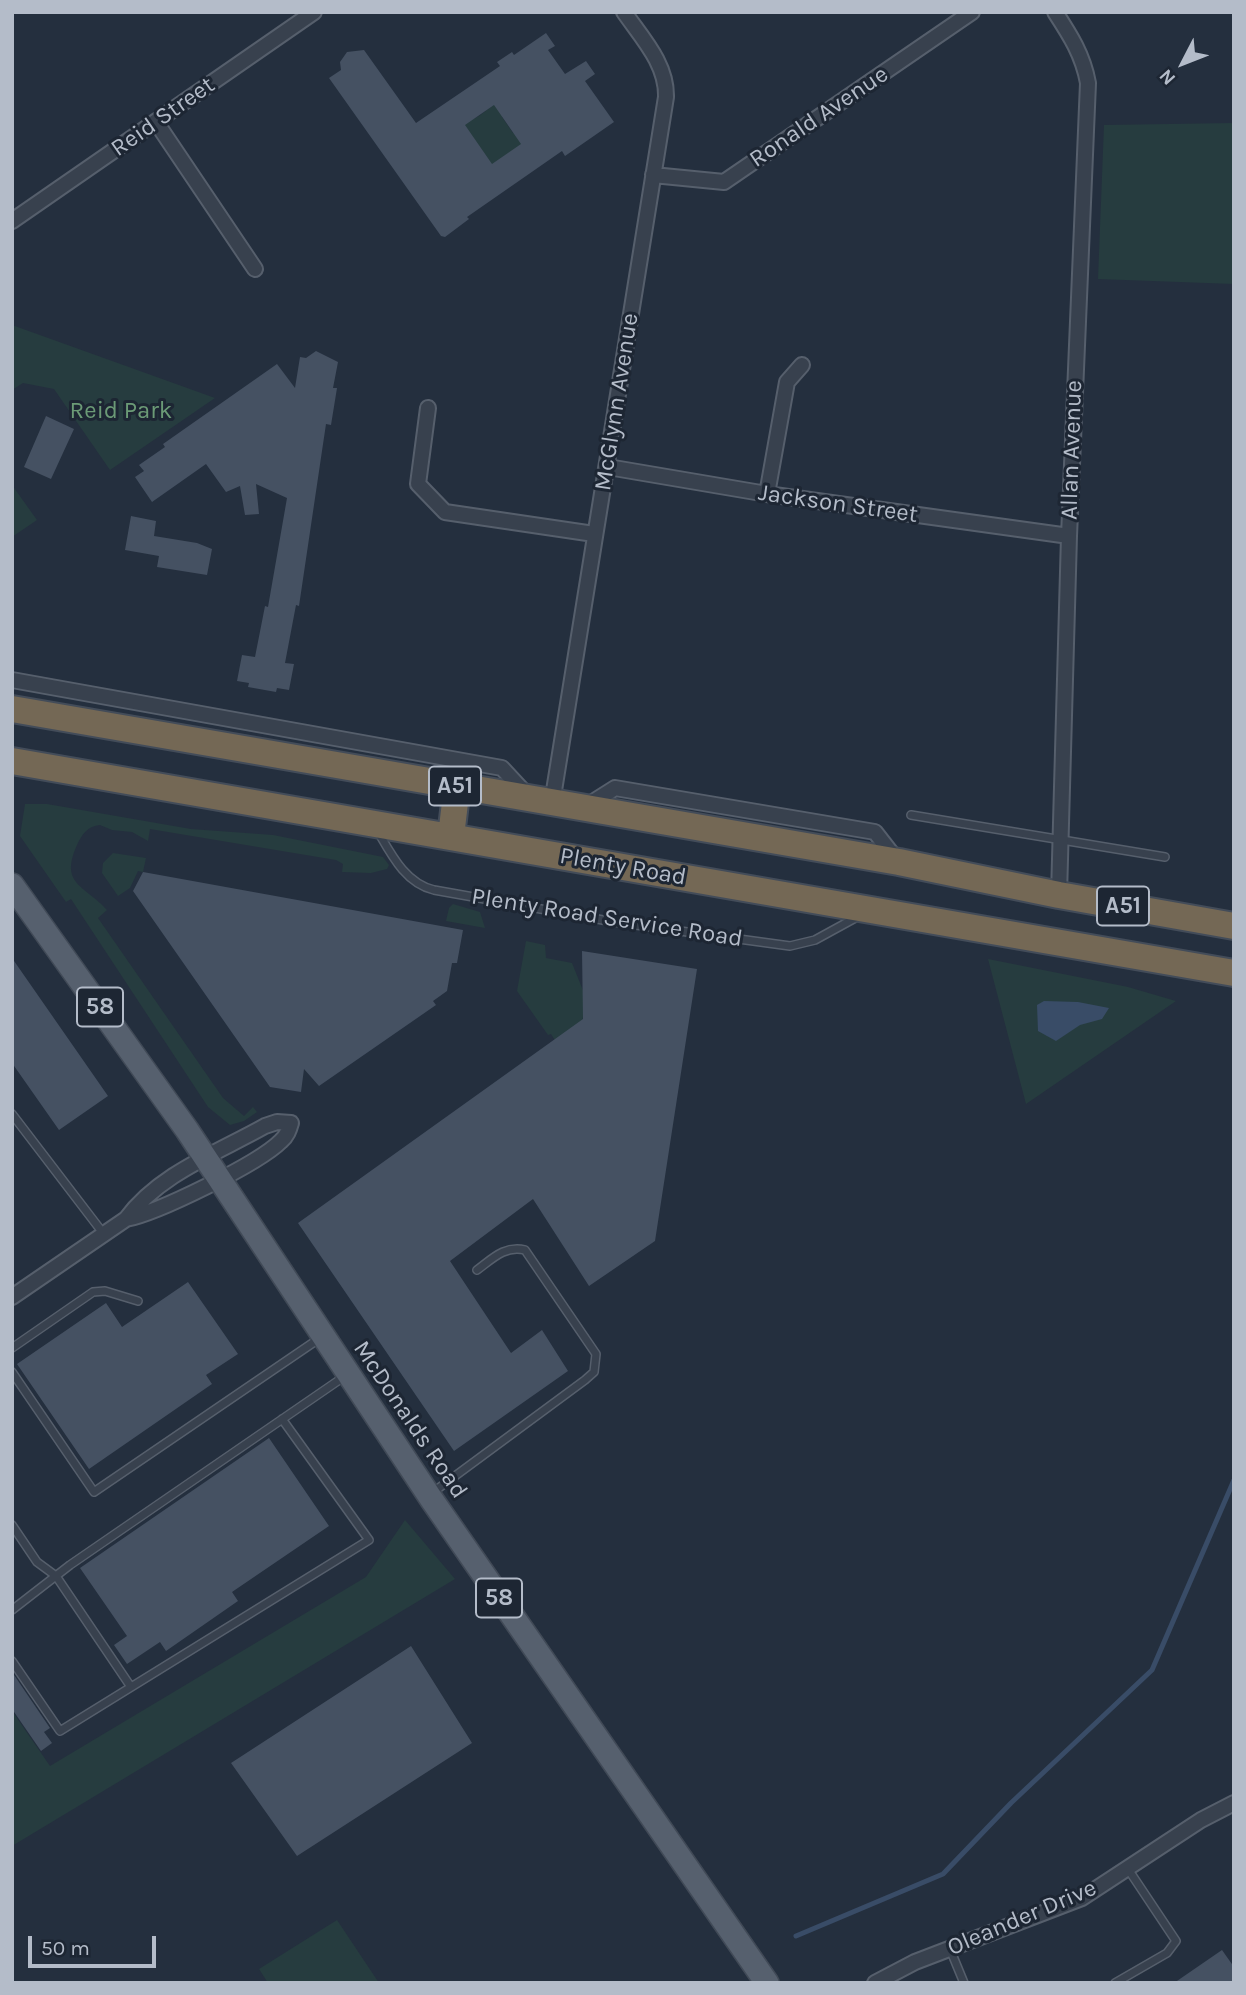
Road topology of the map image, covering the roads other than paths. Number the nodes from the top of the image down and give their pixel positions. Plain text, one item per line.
1 (314, 12) edge
2 (624, 12) edge
3 (972, 12) edge
4 (1055, 12) edge
5 (156, 122) junction
6 (653, 176) junction
7 (12, 221) edge
8 (255, 270) dead end
9 (802, 365) dead end
10 (428, 408) dead end
11 (608, 467) junction
12 (767, 494) junction
13 (594, 534) junction
14 (1069, 536) junction
15 (12, 680) edge
16 (12, 709) edge
17 (239, 721) junction
18 (281, 756) junction
19 (17, 766) edge
20 (457, 786) junction
21 (542, 801) junction
22 (911, 815) dead end
23 (372, 823) junction
24 (451, 836) junction
25 (1060, 840) junction
26 (1165, 857) dead end
27 (12, 885) edge
28 (1059, 895) junction
29 (867, 911) junction
30 (1234, 926) edge
31 (1234, 973) edge
32 (12, 1114) edge
33 (205, 1158) junction
34 (219, 1178) junction
35 (126, 1219) junction
36 (103, 1233) junction
37 (477, 1270) dead end
38 (12, 1297) edge
39 (138, 1301) dead end
40 (323, 1336) junction
41 (12, 1348) edge
42 (12, 1372) edge
43 (348, 1374) junction
44 (282, 1419) junction
45 (428, 1496) junction
46 (12, 1525) edge
47 (56, 1576) junction
48 (12, 1611) edge
49 (12, 1661) edge
50 (131, 1687) junction
51 (1234, 1803) edge
52 (1128, 1869) junction
53 (950, 1949) junction
54 (915, 1962) junction
55 (764, 1981) edge
56 (875, 1983) edge
57 (899, 1983) edge
58 (964, 1983) edge
59 (1115, 1983) edge

1 - 5 street, Reid Street
2 - 6 street, McGlynn Avenue
3 - 6 street, Ronald Avenue
4 - 14 street, Allan Avenue
5 - 7 street, Reid Street
5 - 8 street
6 - 11 street, McGlynn Avenue
9 - 12 street
10 - 13 street
11 - 12 street, Jackson Street
11 - 13 street, McGlynn Avenue
12 - 14 street, Jackson Street
13 - 21 street, McGlynn Avenue
14 - 25 street, Allan Avenue
15 - 17 street
16 - 18 highway, A51
17 - 18 street
17 - 21 street
18 - 20 highway, A51
19 - 23 highway, Plenty Road / A51
20 - 21 highway, A51
20 - 24 highway
21 - 28 highway, A51
22 - 25 lane
23 - 24 highway, Plenty Road / A51
23 - 29 lane, Plenty Road Service Road
24 - 29 highway, Plenty Road / A51
25 - 26 lane
25 - 28 street, Allan Avenue
27 - 33 main road, McDonalds Road / 58
28 - 30 highway, A51
29 - 31 highway, Plenty Road / A51
32 - 36 lane
33 - 34 main road, McDonalds Road / 58
33 - 34 street
33 - 35 street
34 - 35 street
34 - 40 main road, McDonalds Road / 58
35 - 36 street
36 - 38 street
37 - 45 lane
39 - 41 lane
40 - 42 lane
40 - 43 main road, McDonalds Road / 58
43 - 44 lane
43 - 45 main road, McDonalds Road / 58
44 - 47 lane
44 - 50 lane
45 - 55 main road, McDonalds Road / 58
46 - 47 lane
47 - 48 lane
47 - 50 lane
49 - 50 lane
51 - 52 street, Oleander Drive
52 - 53 street, Oleander Drive
52 - 59 lane
53 - 54 street, Oleander Drive
53 - 58 lane
54 - 56 street, Oleander Drive
54 - 57 street, Oleander Drive

